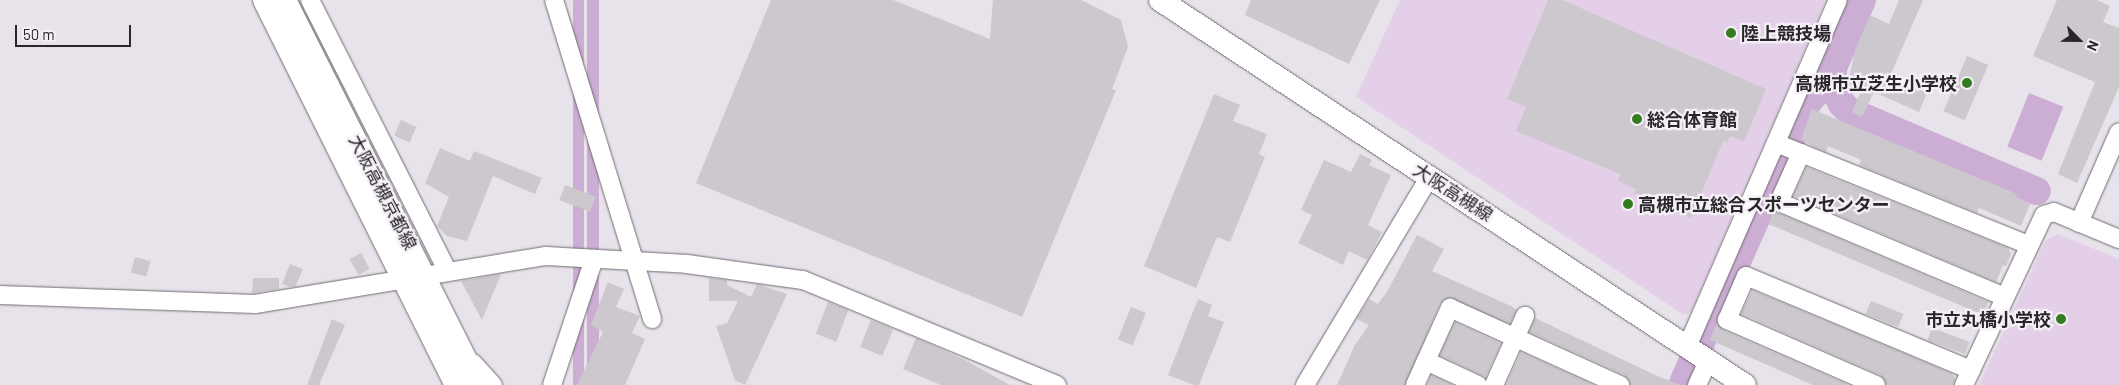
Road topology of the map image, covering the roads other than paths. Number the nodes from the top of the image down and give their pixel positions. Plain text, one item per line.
1 (264, 0) edge
2 (285, 0) edge
3 (310, 0) edge
4 (554, 0) edge
5 (1160, 0) edge
6 (1838, 0) edge
7 (2119, 132) edge
8 (1789, 148) junction
9 (1430, 176) junction
10 (2079, 223) junction
11 (2119, 239) edge
12 (2029, 246) junction
13 (594, 259) junction
14 (633, 259) junction
15 (447, 270) junction
16 (424, 273) junction
17 (402, 278) junction
18 (0, 295) edge
19 (1709, 296) junction
20 (2005, 296) junction
21 (1733, 306) junction
22 (1525, 316) dead end
23 (652, 319) dead end
24 (1516, 338) junction
25 (1687, 347) junction
26 (1426, 361) junction
27 (1708, 361) junction
28 (451, 367) edge
29 (1968, 377) edge
30 (456, 385) edge
31 (479, 385) edge
32 (493, 385) edge
33 (552, 385) edge
34 (1057, 385) edge
35 (1305, 385) edge
36 (1415, 385) edge
37 (1478, 385) edge
38 (1494, 385) edge
39 (1620, 385) edge
40 (1698, 385) edge
41 (1745, 385) edge
42 (1876, 385) edge

1 - 17 main road, 大阪高槻京都線
2 - 16 main road, 大阪高槻京都線
3 - 15 street
4 - 14 street
5 - 9 main road, 大阪高槻線
6 - 8 street
7 - 10 street
8 - 12 street
8 - 19 street
8 - 20 street
9 - 25 main road, 大阪高槻線
9 - 35 street
10 - 11 street
10 - 12 street
12 - 20 street
13 - 14 street
13 - 15 street
13 - 33 street
14 - 23 street
14 - 34 street
15 - 16 street
16 - 17 street
16 - 28 main road, 大阪高槻京都線
17 - 18 street
17 - 28 main road, 大阪高槻京都線
19 - 21 street
19 - 25 street
20 - 29 street
21 - 29 street
21 - 42 street
22 - 24 street
24 - 26 street
24 - 38 street
24 - 39 street
25 - 27 main road, 大阪高槻線
26 - 36 street
26 - 37 street
27 - 40 street
27 - 41 main road, 大阪高槻線
28 - 30 main road, 大阪高槻京都線
28 - 31 main road, 大阪高槻京都線
28 - 32 street

